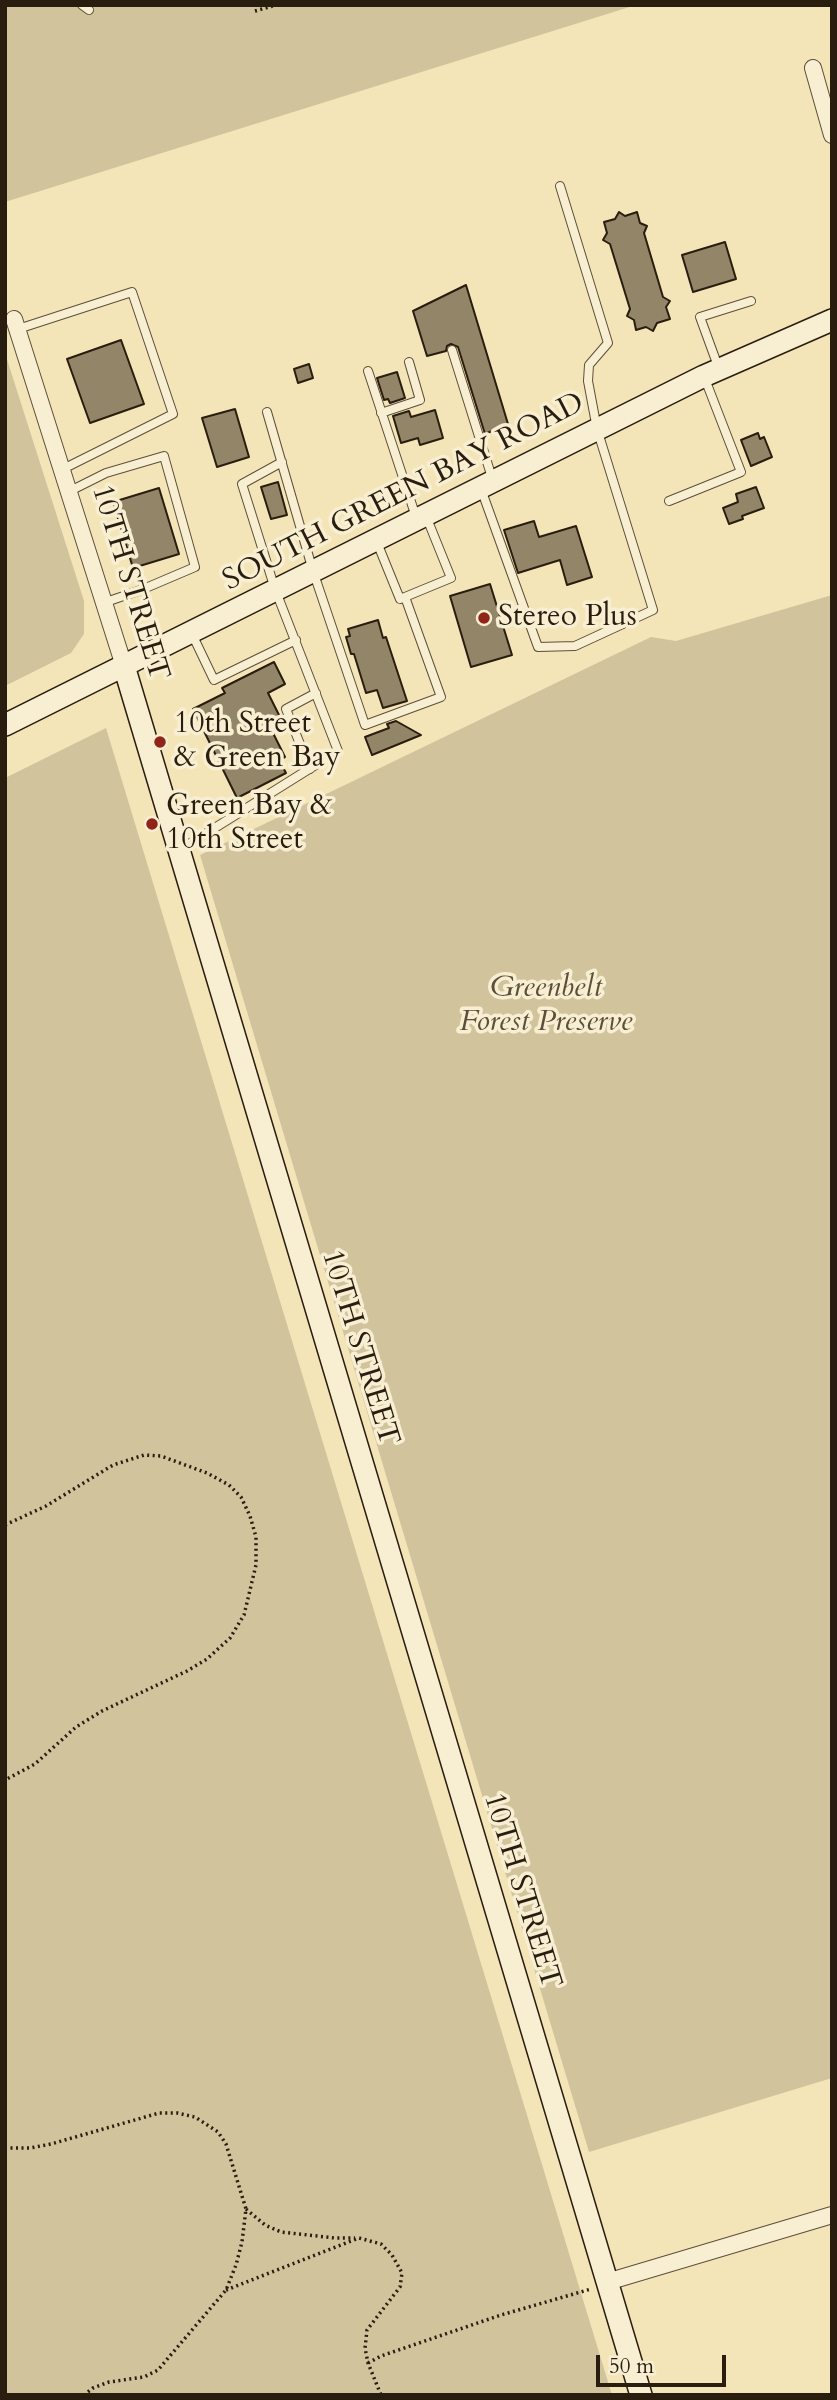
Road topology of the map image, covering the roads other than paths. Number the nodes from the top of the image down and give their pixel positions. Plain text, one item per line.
1 (813, 68) dead end
2 (832, 135) edge
3 (560, 186) dead end
4 (751, 301) dead end
5 (832, 320) edge
6 (16, 324) joint
7 (452, 350) dead end
8 (409, 362) dead end
9 (368, 371) dead end
10 (711, 372) junction
11 (267, 412) dead end
12 (382, 413) junction
13 (597, 429) junction
14 (282, 462) junction
15 (63, 469) junction
16 (487, 485) junction
17 (70, 491) junction
18 (669, 501) dead end
19 (421, 517) junction
20 (376, 540) junction
21 (313, 571) junction
22 (275, 589) junction
23 (405, 597) junction
24 (103, 603) junction
25 (191, 632) junction
26 (296, 640) junction
27 (124, 666) junction
28 (316, 693) junction
29 (5, 725) edge
30 (310, 769) junction
31 (179, 851) junction
32 (832, 2214) edge
33 (604, 2272) junction
34 (641, 2395) edge

1 - 2 street
3 - 13 lane
4 - 10 lane
5 - 10 street, SOUTH GREEN BAY ROAD
6 - 15 street, 10TH STREET
6 - 15 lane
7 - 16 lane
8 - 12 lane
9 - 12 lane
10 - 13 street, SOUTH GREEN BAY ROAD
10 - 18 lane
11 - 14 lane
12 - 19 lane
13 - 16 street, SOUTH GREEN BAY ROAD
13 - 16 lane
14 - 21 lane
14 - 22 lane
15 - 17 street, 10TH STREET
16 - 19 street, SOUTH GREEN BAY ROAD
17 - 24 street, 10TH STREET
17 - 24 lane
19 - 20 street, SOUTH GREEN BAY ROAD
19 - 23 lane
20 - 21 street, SOUTH GREEN BAY ROAD
20 - 23 lane
21 - 22 street, SOUTH GREEN BAY ROAD
21 - 23 lane
22 - 25 street, SOUTH GREEN BAY ROAD
22 - 26 lane
24 - 27 street, 10TH STREET
25 - 26 lane
25 - 27 street, SOUTH GREEN BAY ROAD
26 - 28 lane
27 - 29 street, SOUTH GREEN BAY ROAD
27 - 31 street, 10TH STREET
28 - 30 lane
28 - 30 lane
30 - 31 lane
31 - 33 street, 10TH STREET
32 - 33 street
33 - 34 street, 10TH STREET

